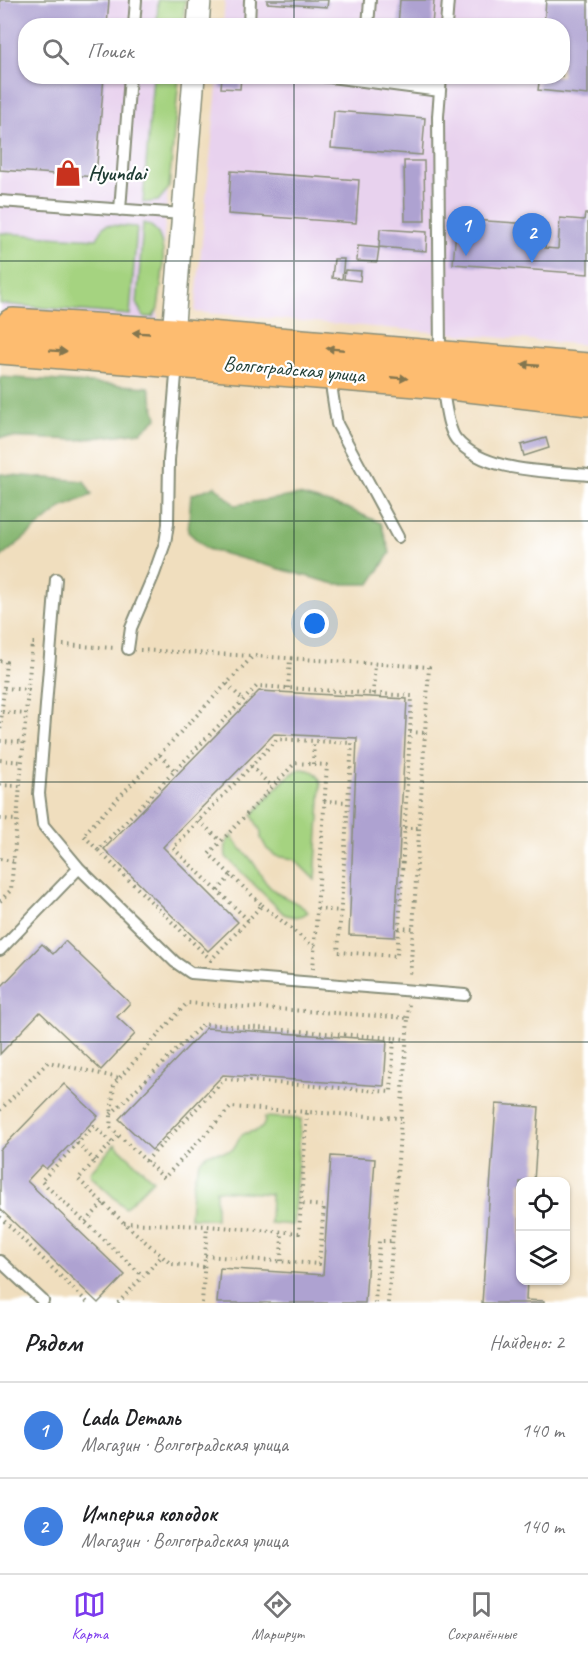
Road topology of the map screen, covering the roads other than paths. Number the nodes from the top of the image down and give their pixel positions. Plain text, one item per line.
1 (136, 0) edge
2 (200, 0) edge
3 (250, 0) edge
4 (370, 0) edge
5 (448, 0) edge
6 (135, 18) edge
7 (199, 18) edge
8 (249, 18) edge
9 (369, 18) edge
10 (447, 18) edge
11 (129, 84) edge
12 (193, 84) edge
13 (395, 84) edge
14 (440, 84) edge
15 (440, 91) junction
16 (0, 201) edge
17 (120, 210) junction
18 (183, 214) junction
19 (0, 324) edge
20 (0, 347) edge
21 (175, 347) junction
22 (441, 370) junction
23 (588, 370) edge
24 (328, 372) junction
25 (588, 399) edge
26 (588, 475) edge
27 (398, 537) dead end
28 (56, 579) dead end
29 (128, 649) road end
30 (79, 868) junction
31 (0, 950) edge
32 (465, 995) dead end
33 (0, 1261) edge
34 (42, 1303) edge

1 - 6 lane
2 - 7 street
3 - 8 lane
4 - 9 lane
5 - 10 lane
11 - 17 lane
12 - 18 street
13 - 15 lane
14 - 15 lane
15 - 22 lane
16 - 17 lane
17 - 18 lane
18 - 21 street
21 -> 19 main road, Волгоградская улица
20 -> 21 main road, Волгоградская улица
22 -> 21 main road, Волгоградская улица
21 - 24 main road, Волгоградская улица
21 - 29 lane
23 -> 22 main road, Волгоградская улица
24 -> 22 main road, Волгоградская улица
22 - 25 main road, Волгоградская улица
22 - 26 lane
24 - 27 lane
28 - 30 lane
30 - 31 lane
30 - 32 lane
33 - 34 lane

